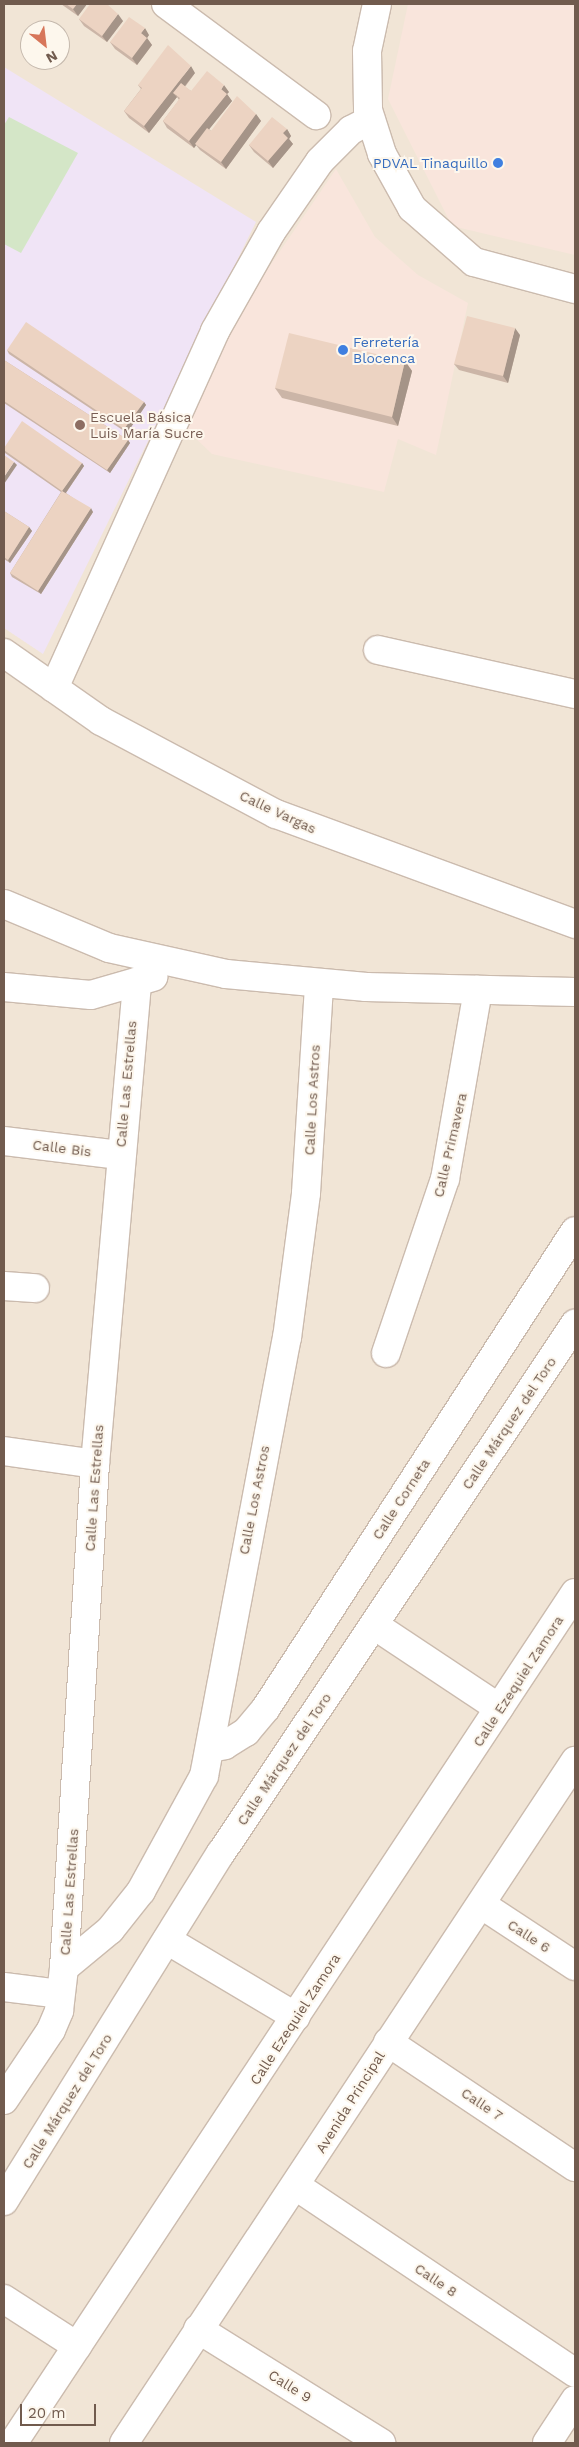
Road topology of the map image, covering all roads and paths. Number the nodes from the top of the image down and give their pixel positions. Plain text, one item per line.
1 (377, 4) edge
2 (176, 7) edge
3 (316, 115) dead end
4 (372, 120) junction
5 (575, 289) edge
6 (378, 650) dead end
7 (4, 653) edge
8 (54, 688) junction
9 (575, 694) edge
10 (4, 904) edge
11 (575, 924) edge
12 (190, 966) junction
13 (137, 982) junction
14 (319, 984) junction
15 (4, 987) edge
16 (478, 990) junction
17 (575, 992) edge
18 (4, 1141) edge
19 (120, 1155) junction
20 (575, 1231) edge
21 (4, 1286) edge
22 (35, 1288) dead end
23 (575, 1324) edge
24 (386, 1353) dead end
25 (4, 1451) edge
26 (95, 1464) junction
27 (575, 1593) edge
28 (374, 1625) junction
29 (499, 1708) junction
30 (210, 1748) junction
31 (574, 1766) edge
32 (482, 1905) junction
33 (167, 1940) junction
34 (575, 1966) edge
35 (62, 1981) junction
36 (4, 1987) edge
37 (296, 2017) junction
38 (388, 2042) junction
39 (4, 2100) edge
40 (575, 2167) edge
41 (296, 2186) junction
42 (4, 2202) edge
43 (4, 2299) edge
44 (198, 2329) junction
45 (77, 2346) junction
46 (575, 2373) edge
47 (575, 2400) edge
48 (13, 2443) edge
49 (124, 2443) edge
50 (381, 2443) edge
51 (547, 2443) edge

1 - 4 street
2 - 3 street
4 - 5 street
4 - 8 street
6 - 9 street
7 - 8 street, Calle Vargas
8 - 11 street, Calle Vargas
10 - 12 street
12 - 13 street
12 - 14 street
13 - 15 street
13 - 19 street, Calle Las Estrellas
14 - 16 street
14 - 30 street, Calle Los Astros
16 - 17 street
16 - 24 street, Calle Primavera
18 - 19 street, Calle Bis
19 - 26 street, Calle Las Estrellas
20 - 30 street, Calle Corneta
21 - 22 street
23 - 28 street, Calle Márquez del Toro
25 - 26 street
26 - 35 street, Calle Las Estrellas
27 - 29 street, Calle Ezequiel Zamora
28 - 29 street
28 - 33 street, Calle Márquez del Toro
29 - 37 street, Calle Ezequiel Zamora
30 - 35 street, Calle Los Astros
31 - 32 street, Avenida Principal
32 - 34 street, Calle 6
32 - 38 street, Avenida Principal
33 - 37 street
33 - 42 street, Calle Márquez del Toro
35 - 36 street
35 - 39 street, Calle Las Estrellas
37 - 45 street, Calle Ezequiel Zamora
38 - 40 street, Calle 7
38 - 41 street, Avenida Principal
41 - 44 street, Avenida Principal
41 - 46 street, Calle 8
43 - 45 street
44 - 49 street, Avenida Principal
44 - 50 street, Calle 9
45 - 48 street, Calle Ezequiel Zamora
47 - 51 street

